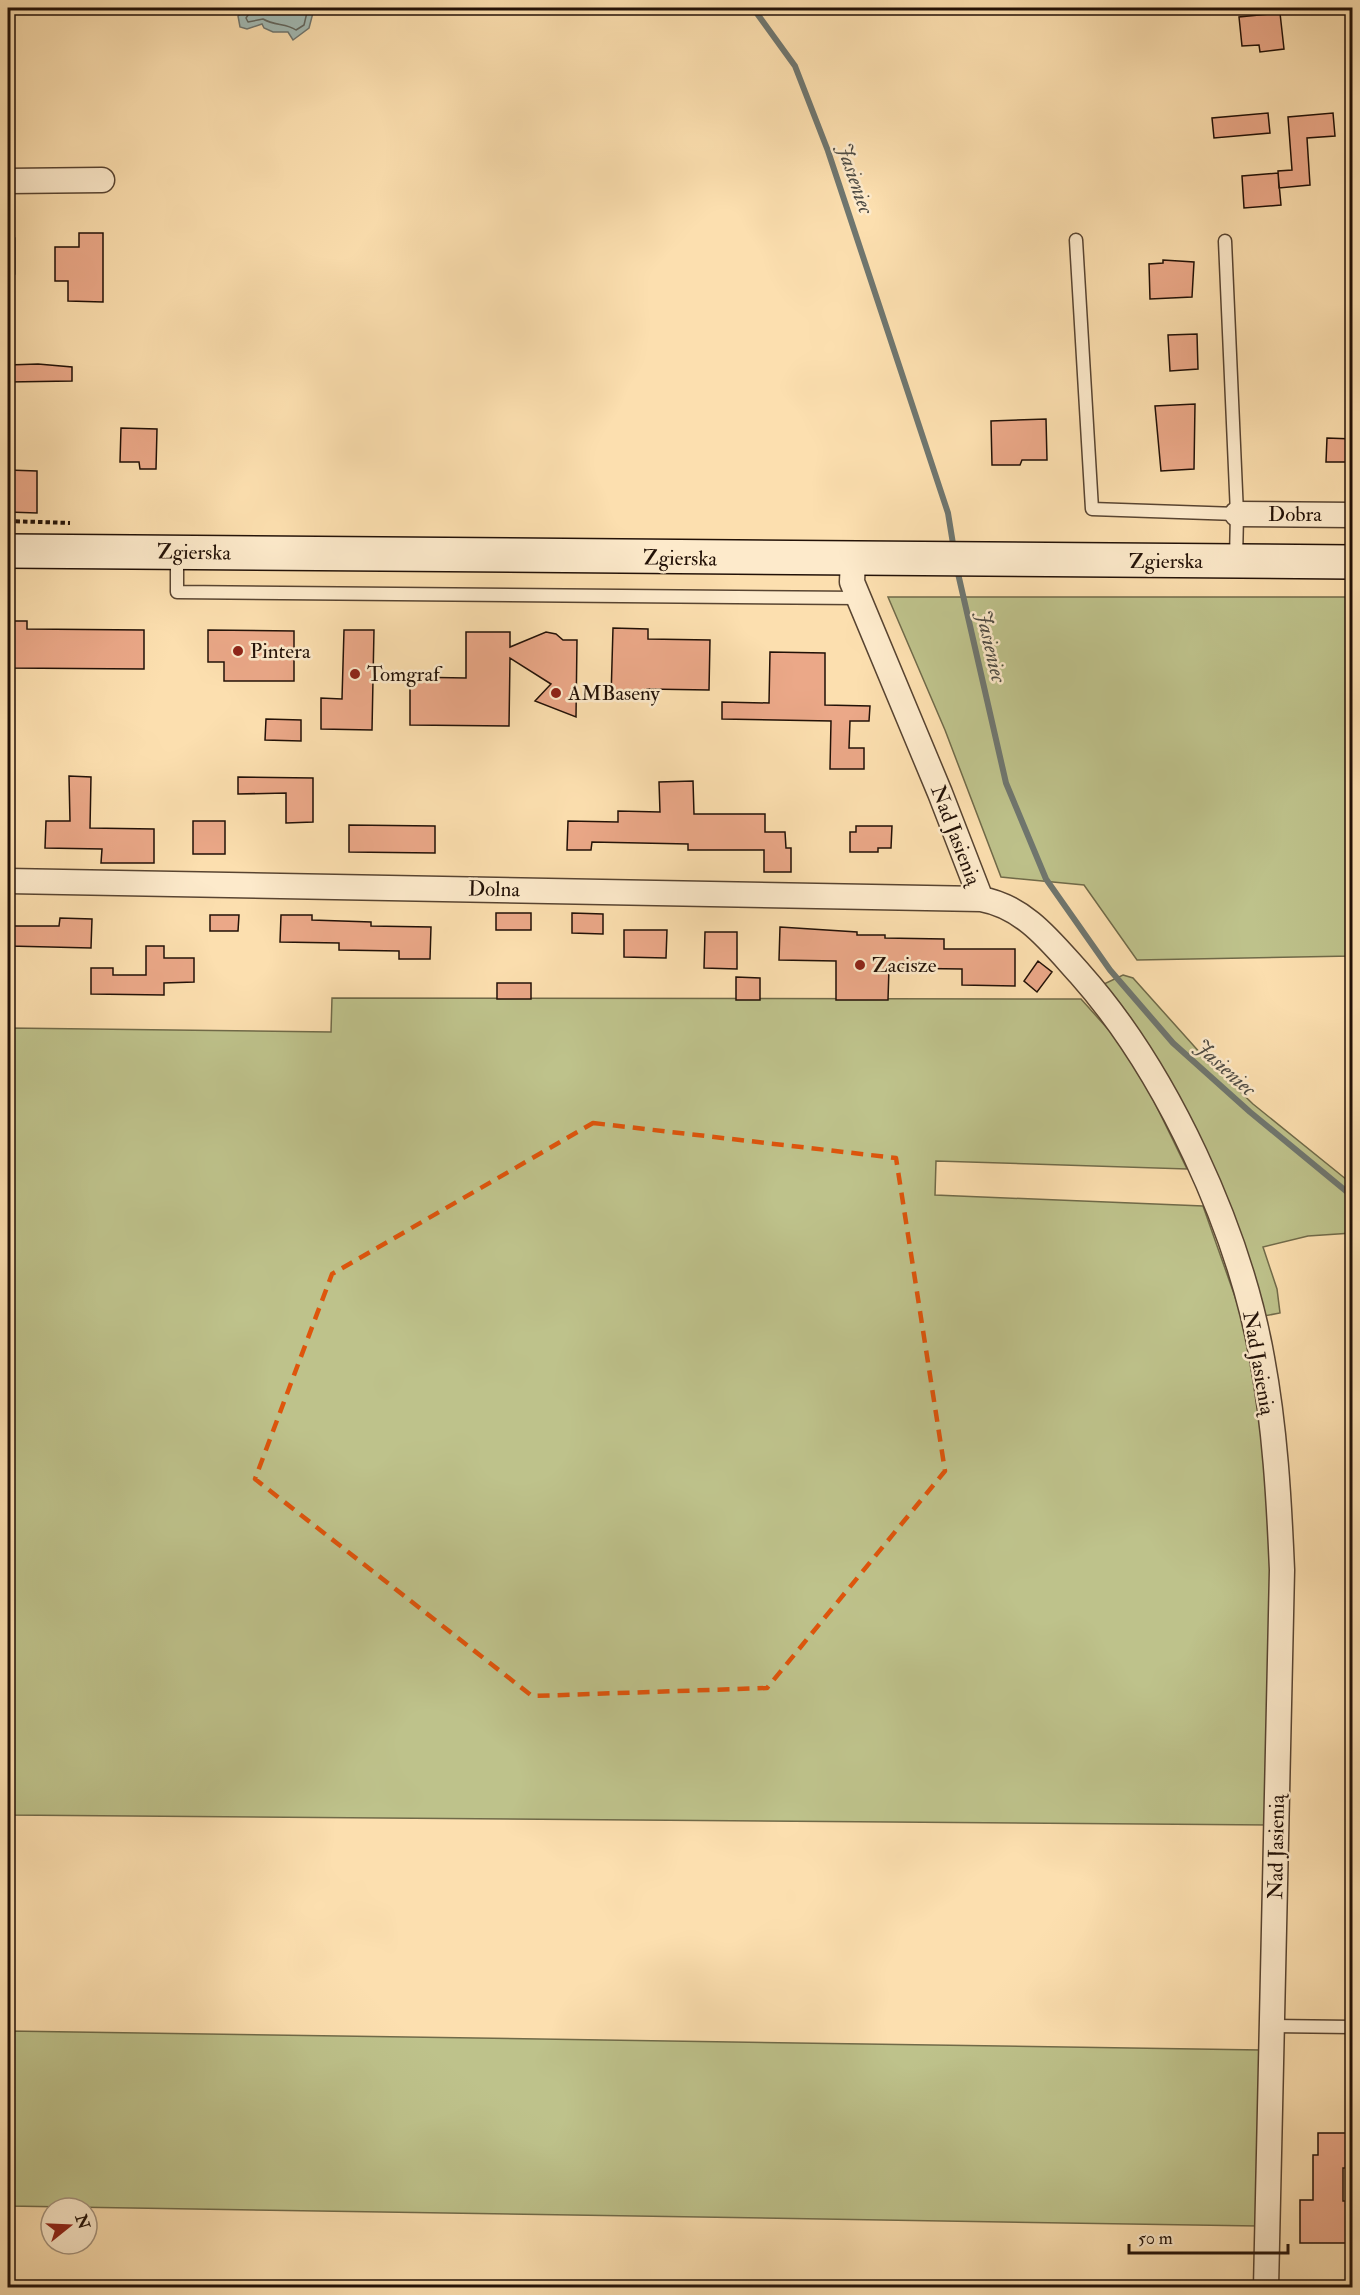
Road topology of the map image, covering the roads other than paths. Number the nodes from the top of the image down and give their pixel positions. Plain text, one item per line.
1 (102, 180) dead end
2 (8, 181) edge
3 (1076, 240) dead end
4 (1225, 241) dead end
5 (1237, 514) junction
6 (1353, 514) edge
7 (8, 551) edge
8 (177, 552) junction
9 (853, 560) junction
10 (1236, 562) junction
11 (1353, 562) edge
12 (860, 598) junction
13 (8, 881) edge
14 (981, 899) junction
15 (1272, 2026) junction
16 (1353, 2027) edge
17 (1266, 2288) edge

1 - 2 street
3 - 5 lane
4 - 5 lane
5 - 6 street, Dobra
5 - 10 lane
7 - 8 main road, Zgierska
8 - 9 main road, Zgierska
8 - 12 lane
9 - 10 main road, Zgierska
9 - 12 street, Nad Jasienią
10 - 11 main road, Zgierska
12 - 14 street, Nad Jasienią
13 - 14 street, Dolna
14 - 15 street, Nad Jasienią
15 - 16 lane
15 - 17 street, Nad Jasienią

